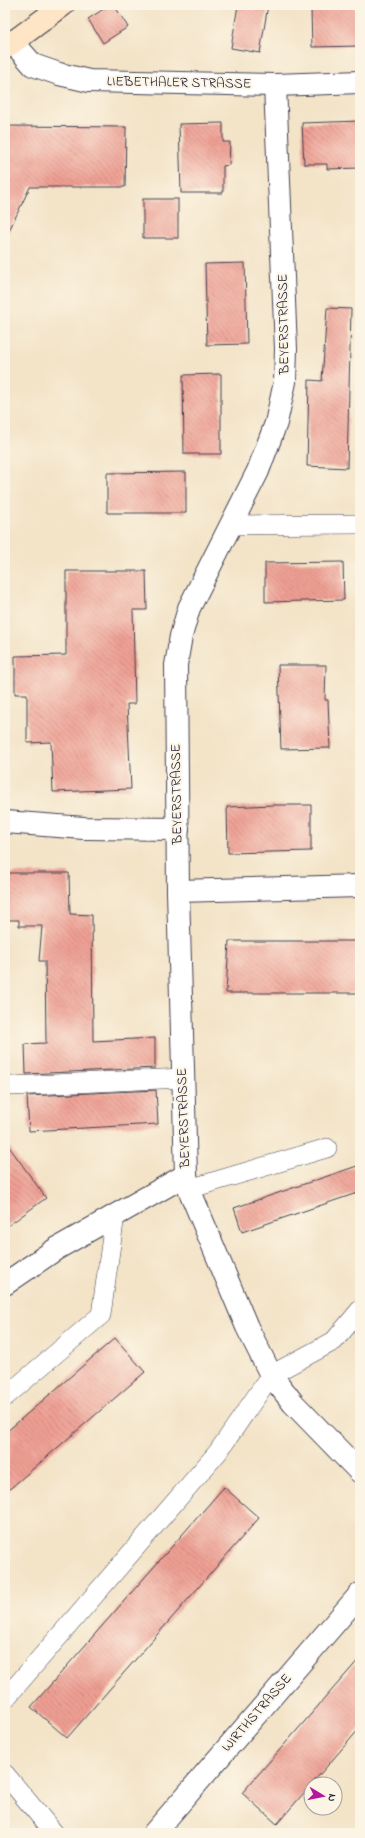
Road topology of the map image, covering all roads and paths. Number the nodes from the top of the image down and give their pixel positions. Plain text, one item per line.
1 (63, 5) edge
2 (9, 44) edge
3 (360, 82) edge
4 (275, 85) junction
5 (360, 524) edge
6 (230, 526) junction
7 (5, 822) edge
8 (178, 829) junction
9 (360, 886) edge
10 (178, 891) junction
11 (183, 1078) junction
12 (11, 1086) dead end
13 (327, 1148) dead end
14 (187, 1182) junction
15 (115, 1215) junction
16 (5, 1284) edge
17 (360, 1310) edge
18 (271, 1375) junction
19 (5, 1397) edge
20 (360, 1472) edge
21 (360, 1594) edge
22 (5, 1699) edge
23 (5, 1774) edge
24 (54, 1833) edge
25 (154, 1833) edge

1 - 2 street
2 - 4 street, LIEBETHALER STRASSE
3 - 4 street, LIEBETHALER STRASSE
4 - 6 street, BEYERSTRASSE
5 - 6 lane
6 - 8 street, BEYERSTRASSE
7 - 8 street
8 - 10 street, BEYERSTRASSE
9 - 10 street
10 - 11 street, BEYERSTRASSE
11 - 12 lane
11 - 14 street, BEYERSTRASSE
13 - 14 lane
14 - 15 street
14 - 18 street, BEYERSTRASSE
15 - 16 street
15 - 19 lane
17 - 18 lane
18 - 20 street, BEYERSTRASSE
18 - 22 lane
21 - 25 street, WIRTHSTRASSE
23 - 24 lane

